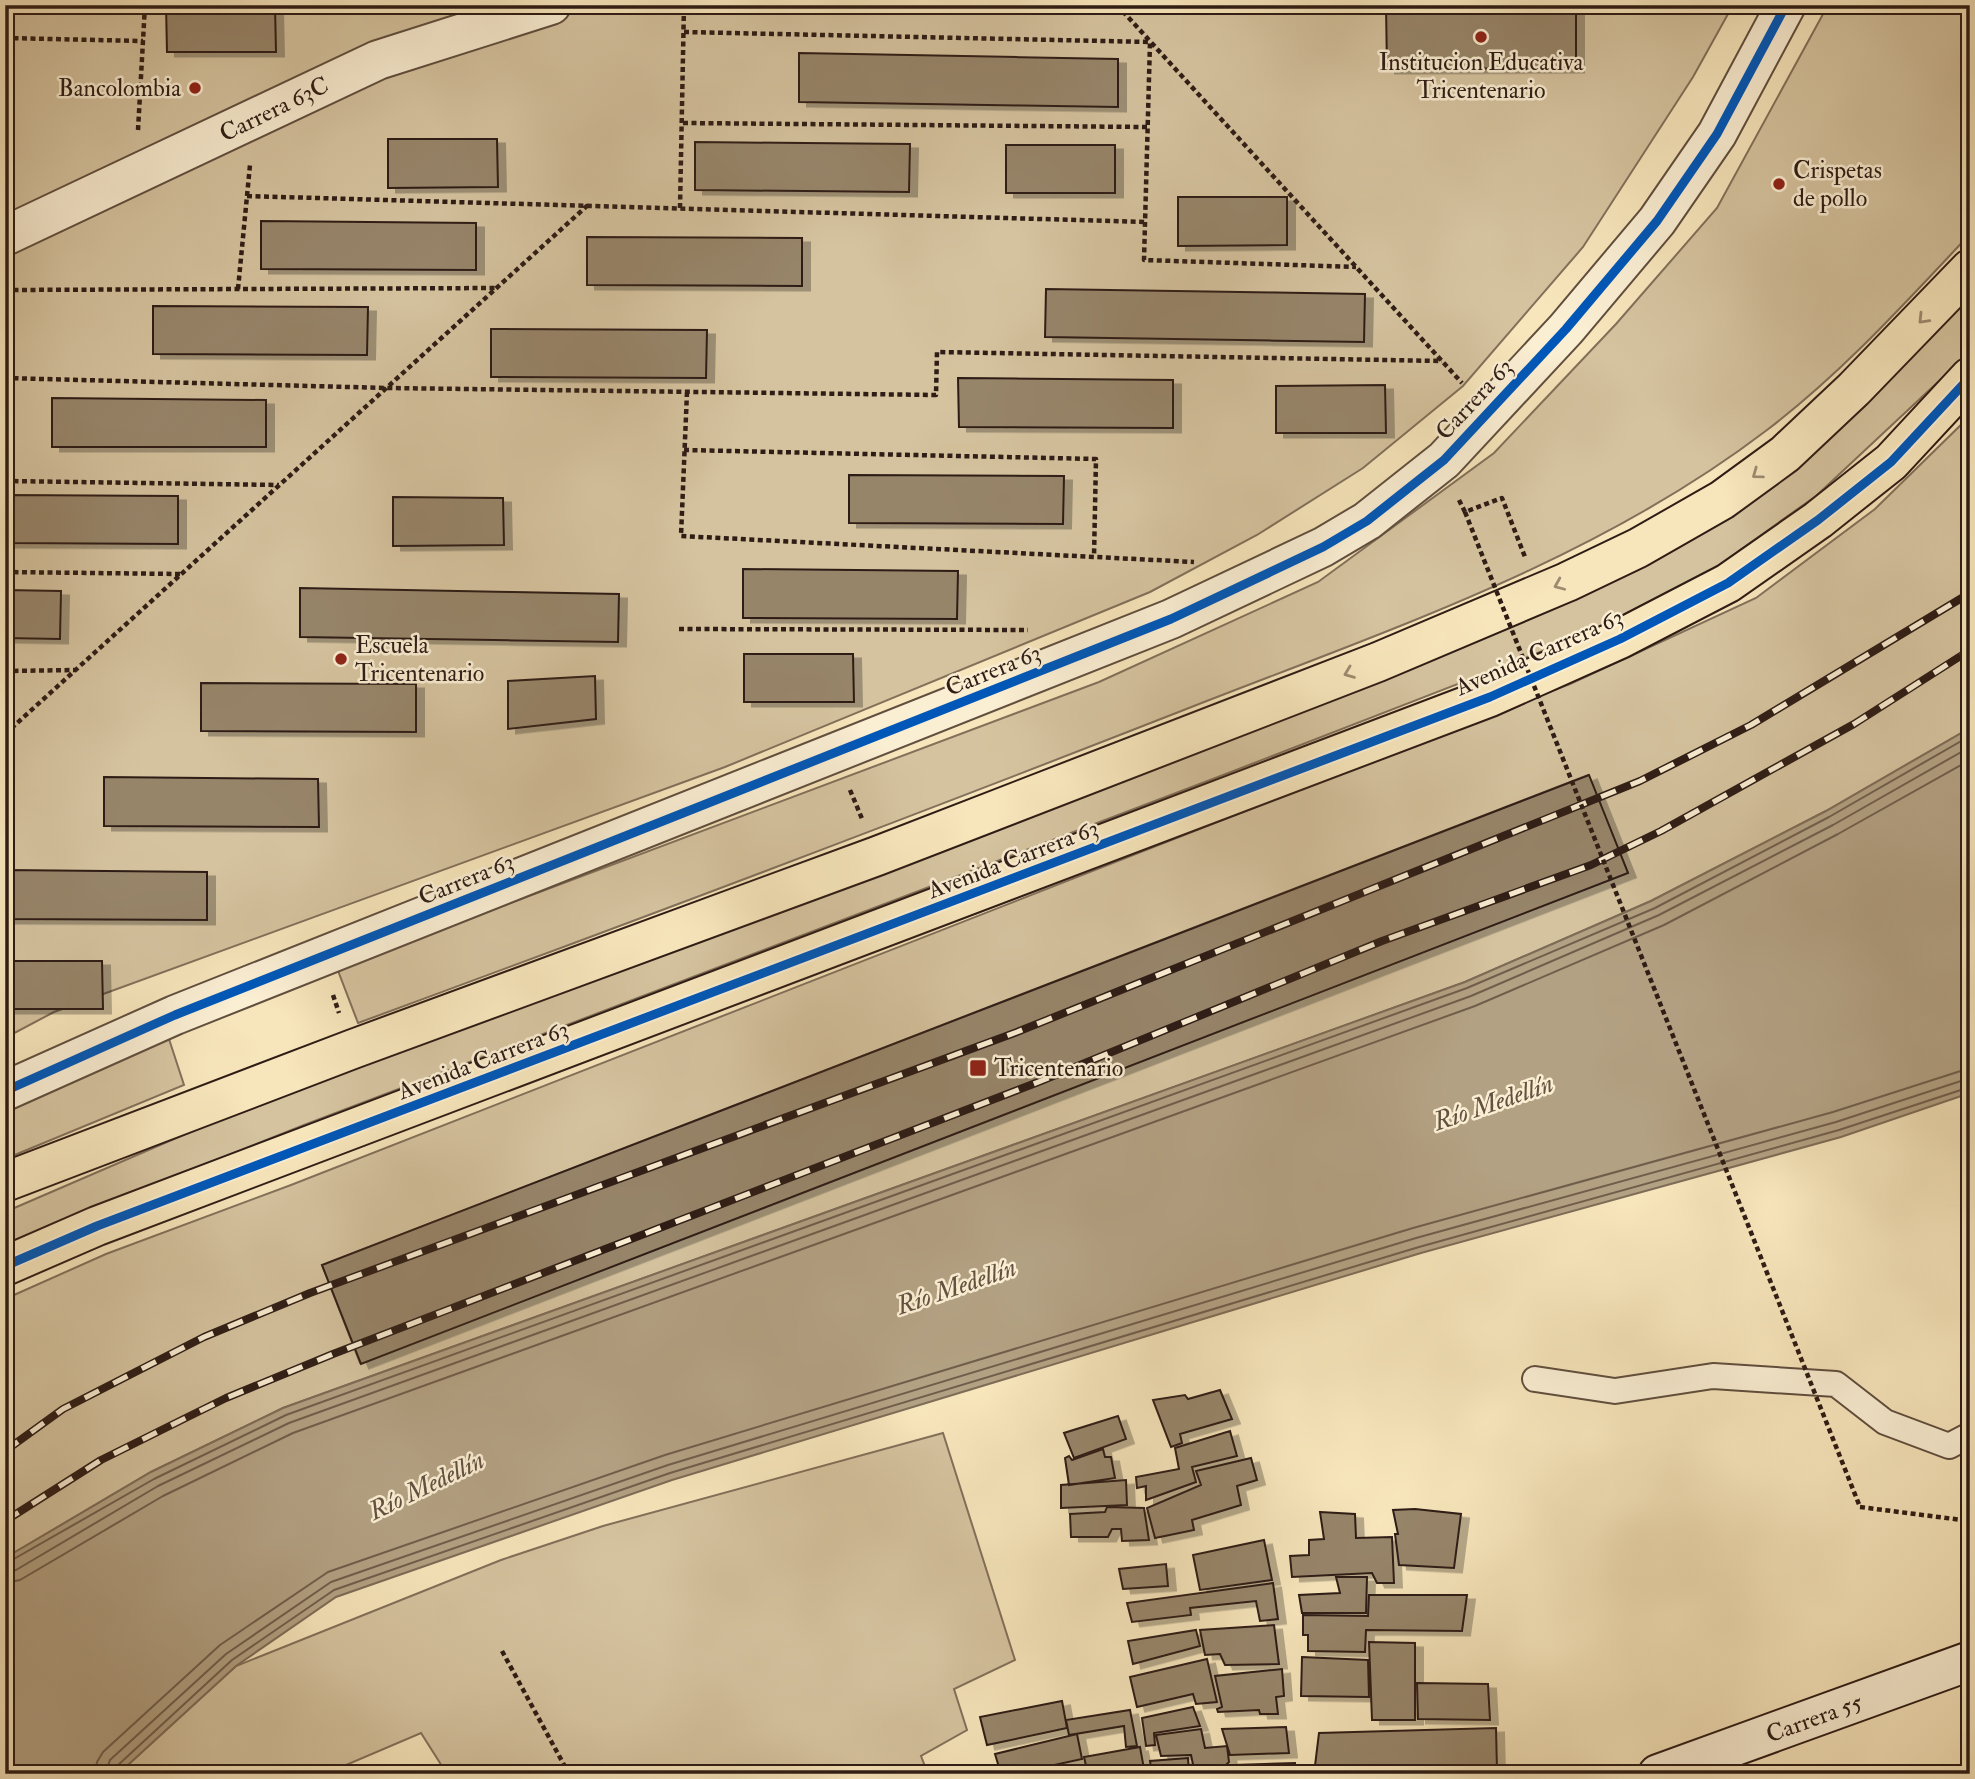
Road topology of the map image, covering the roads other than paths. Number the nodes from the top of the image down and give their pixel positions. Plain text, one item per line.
1 (551, 5) edge
2 (1787, 5) edge
3 (5, 236) edge
4 (1970, 269) edge
5 (1970, 377) edge
6 (5, 1091) edge
7 (5, 1182) edge
8 (5, 1266) edge
9 (1535, 1379) dead end
10 (1970, 1435) edge
11 (1970, 1661) edge
12 (1658, 1774) edge

1 - 3 street, Carrera 63C
2 - 6 street, Carrera 63
4 -> 7 highway
5 - 8 highway, Avenida Carrera 63
9 - 10 lane
11 - 12 street, Carrera 55

